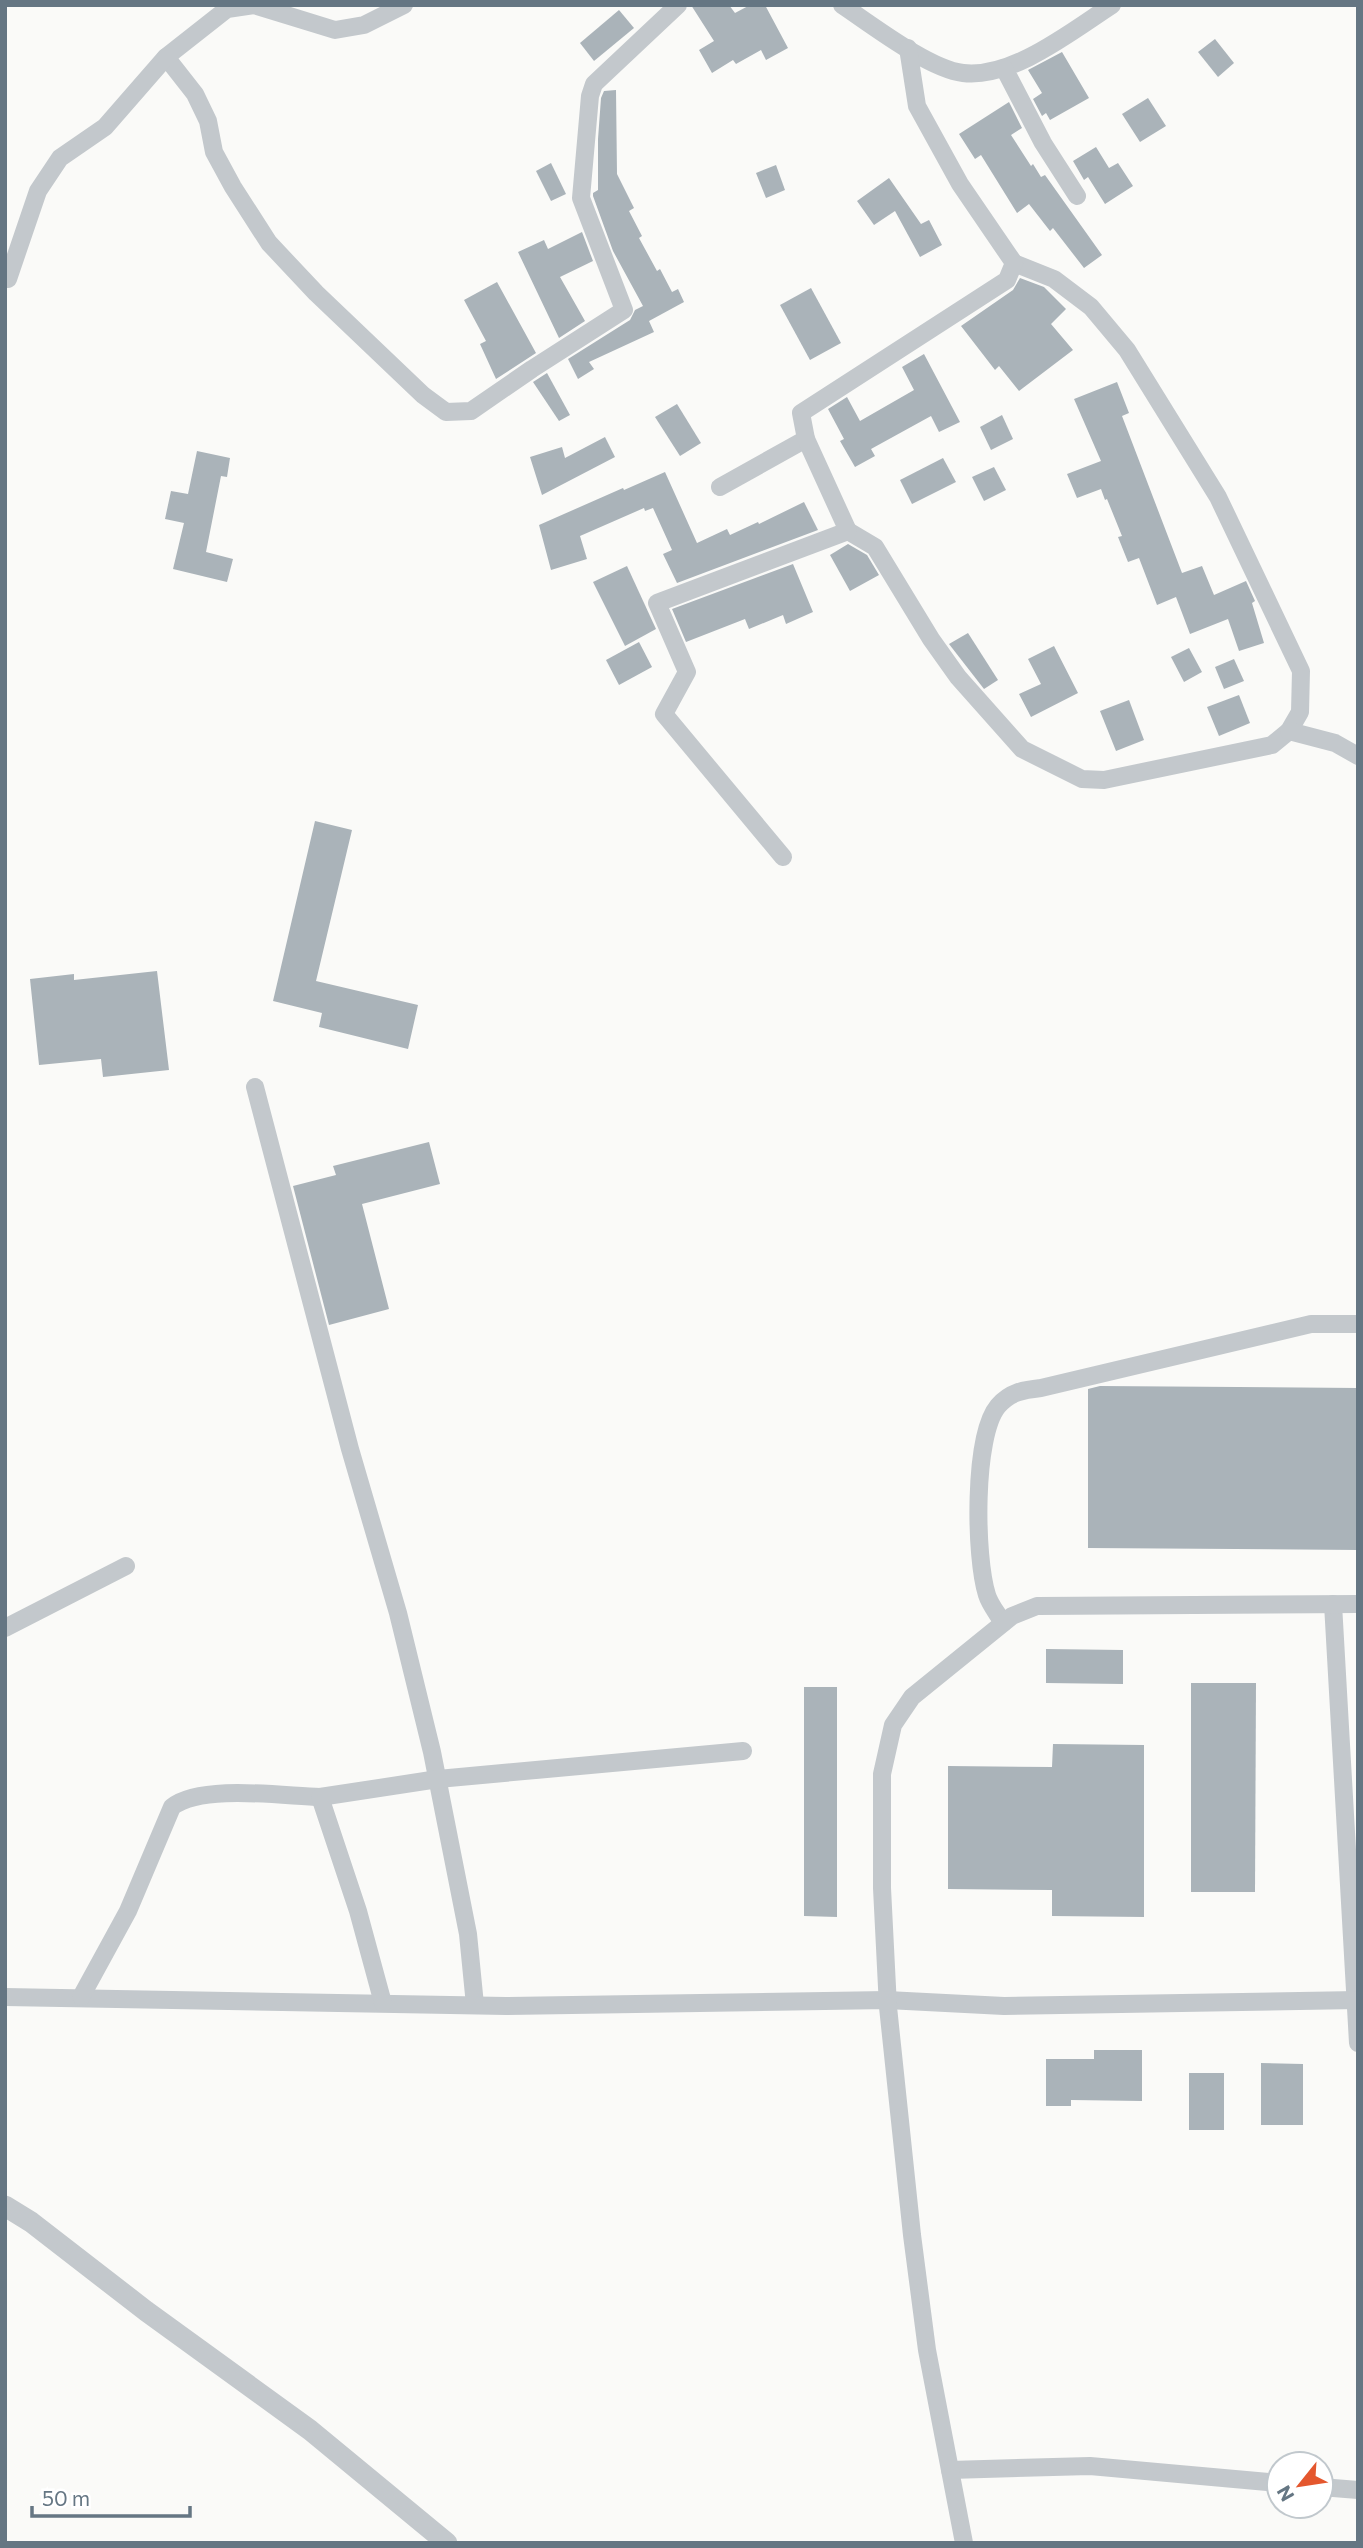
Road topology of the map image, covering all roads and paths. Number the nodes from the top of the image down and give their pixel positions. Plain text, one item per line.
1 (254, 5) edge
2 (404, 5) edge
3 (678, 5) edge
4 (842, 5) edge
5 (1112, 5) edge
6 (908, 48) junction
7 (166, 57) junction
8 (1004, 68) junction
9 (1077, 197) dead end
10 (1014, 263) junction
11 (8, 279) dead end
12 (806, 439) junction
13 (720, 487) dead end
14 (848, 531) junction
15 (1289, 731) junction
16 (1358, 756) edge
17 (783, 857) dead end
18 (255, 1087) dead end
19 (1358, 1324) edge
20 (126, 1566) dead end
21 (1333, 1604) junction
22 (1358, 1604) edge
23 (1003, 1623) junction
24 (5, 1628) edge
25 (743, 1751) dead end
26 (438, 1779) junction
27 (320, 1797) junction
28 (5, 1997) edge
29 (81, 1997) junction
30 (887, 2000) junction
31 (1357, 2000) edge
32 (383, 2003) junction
33 (475, 2005) junction
34 (1358, 2043) edge
35 (5, 2206) edge
36 (950, 2470) junction
37 (1265, 2482) edge
38 (1335, 2488) edge
39 (1358, 2490) edge
40 (447, 2543) edge
41 (964, 2543) edge

1 - 2 street
1 - 7 street
3 - 7 street
4 - 6 street
5 - 8 street
6 - 8 street
6 - 10 street
7 - 11 street
8 - 9 street
10 - 12 street
10 - 15 street
12 - 13 street
12 - 14 street
14 - 15 street
14 - 17 street
15 - 16 street
18 - 26 street
19 - 23 street
20 - 24 street
21 - 22 street
21 - 23 street
21 - 31 street
23 - 30 street
25 - 26 street
26 - 27 street
26 - 33 street
27 - 29 street
27 - 32 street
28 - 29 street
29 - 32 street
30 - 31 street
30 - 33 street
30 - 36 street
31 - 34 street
32 - 33 street
35 - 40 street
36 - 37 street
36 - 41 street
38 - 39 street

